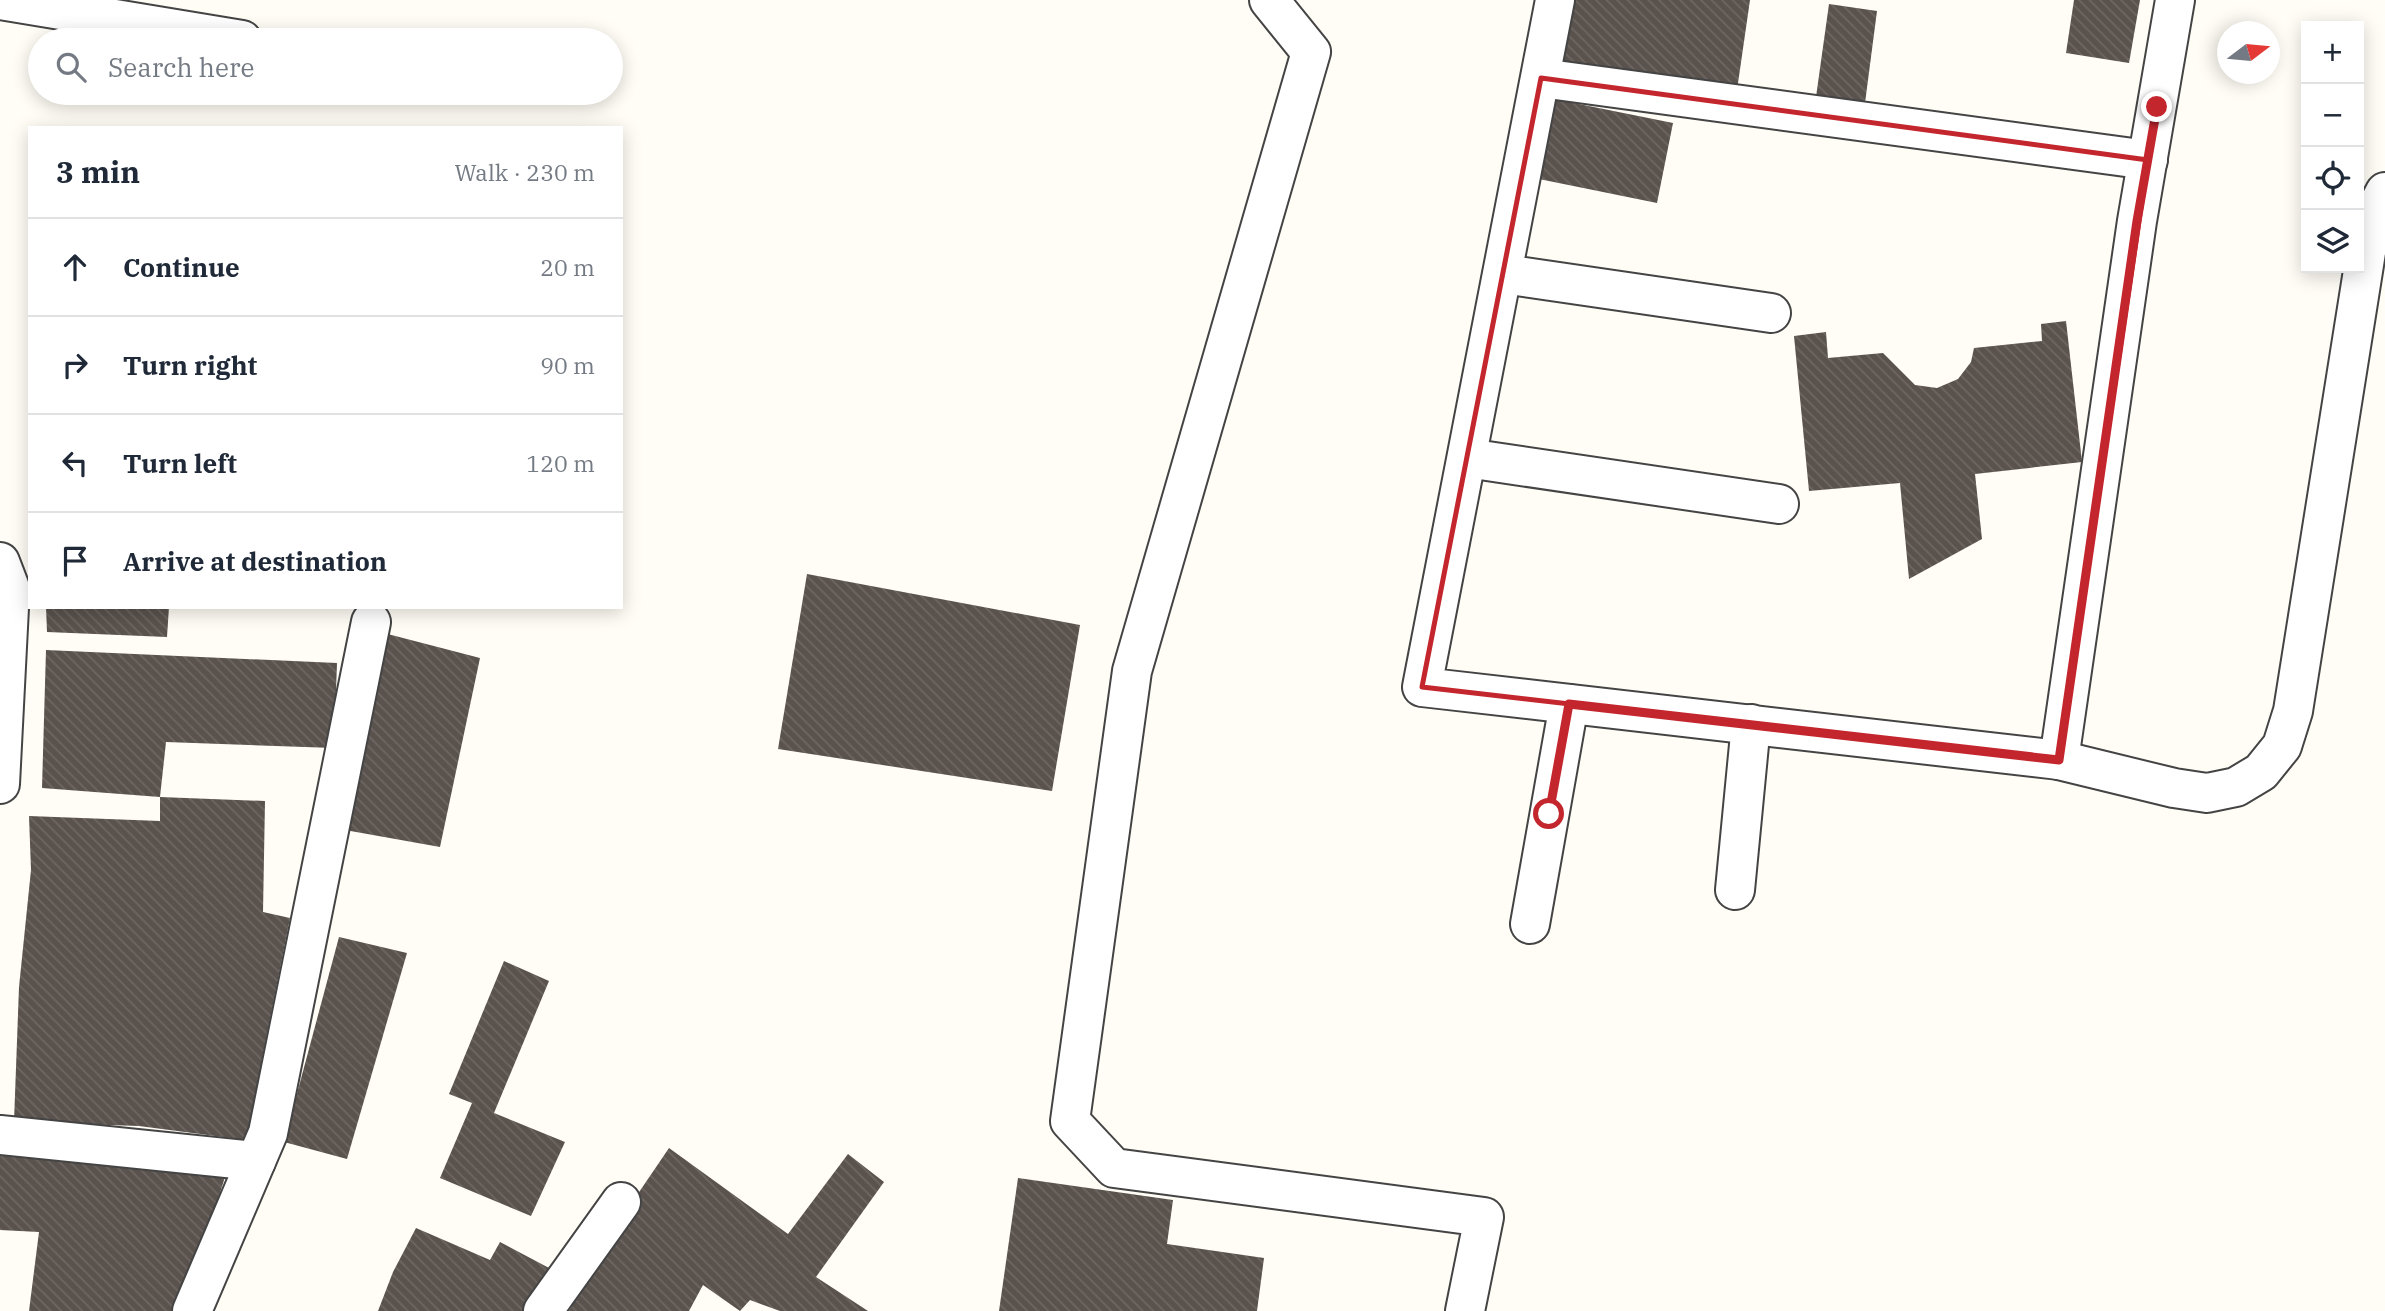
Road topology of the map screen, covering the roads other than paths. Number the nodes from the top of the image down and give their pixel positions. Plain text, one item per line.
1 (0, 0) edge
2 (1269, 0) edge
3 (1555, 0) edge
4 (2175, 0) edge
5 (169, 28) edge
6 (1541, 78) junction
7 (2148, 160) junction
8 (2385, 192) edge
9 (1503, 274) junction
10 (1770, 313) dead end
11 (1467, 458) junction
12 (1779, 504) dead end
13 (0, 562) edge
14 (371, 622) dead end
15 (1569, 704) junction
16 (1751, 724) junction
17 (2059, 760) junction
18 (0, 784) edge
19 (1735, 890) dead end
20 (1531, 924) dead end
21 (0, 1135) edge
22 (256, 1161) junction
23 (621, 1202) dead end
24 (192, 1311) edge
25 (543, 1311) edge
26 (1465, 1311) edge

1 - 5 street
2 - 26 street
3 - 6 street
4 - 7 street
6 - 7 street
6 - 9 street
7 - 17 street
8 - 17 street
9 - 10 street
9 - 11 street
11 - 12 street
11 - 15 street
13 - 18 street
14 - 22 street
15 - 16 street
15 - 20 street
16 - 17 street
16 - 19 street
21 - 22 street
22 - 24 street
23 - 25 street

